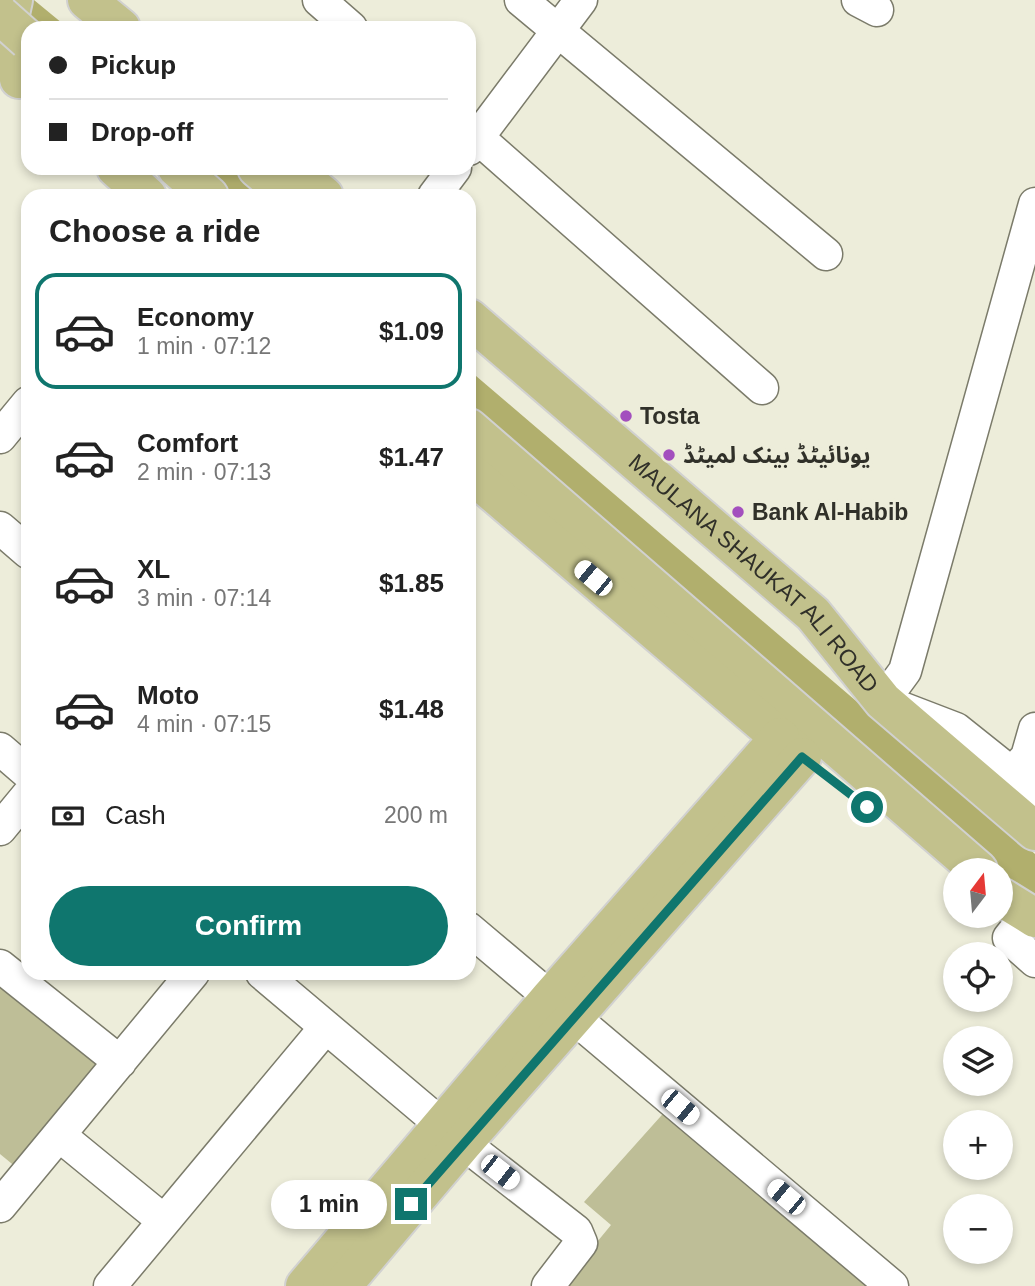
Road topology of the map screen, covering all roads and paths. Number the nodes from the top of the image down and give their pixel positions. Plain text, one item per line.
1 (13, 0) edge
2 (62, 0) edge
3 (87, 0) edge
4 (319, 0) edge
5 (521, 0) edge
6 (581, 0) edge
7 (0, 15) edge
8 (86, 21) edge
9 (112, 21) edge
10 (343, 21) edge
11 (558, 31) junction
12 (21, 34) edge
13 (16, 76) edge
14 (476, 134) edge
15 (476, 142) edge
16 (124, 175) edge
17 (185, 175) edge
18 (265, 175) edge
19 (298, 175) edge
20 (139, 189) edge
21 (201, 189) edge
22 (282, 189) edge
23 (316, 189) edge
24 (1035, 204) edge
25 (826, 254) dead end
26 (476, 324) edge
27 (476, 356) edge
28 (762, 388) dead end
29 (21, 412) edge
30 (476, 434) edge
31 (0, 437) edge
32 (476, 478) edge
33 (0, 528) edge
34 (21, 546) edge
35 (883, 701) junction
36 (1035, 729) edge
37 (791, 747) junction
38 (0, 748) edge
39 (21, 767) edge
40 (1024, 782) edge
41 (21, 804) edge
42 (0, 829) edge
43 (1035, 831) edge
44 (964, 858) edge
45 (943, 864) edge
46 (1016, 904) edge
47 (476, 935) edge
48 (1035, 961) edge
49 (0, 966) edge
50 (187, 980) edge
51 (270, 980) edge
52 (562, 1008) junction
53 (326, 1027) junction
54 (120, 1062) junction
55 (452, 1134) junction
56 (59, 1135) junction
57 (6, 1188) edge
58 (164, 1222) junction
59 (110, 1286) edge
60 (305, 1286) edge
61 (342, 1286) edge
62 (548, 1286) edge
63 (892, 1286) edge

1 - 13 main road
2 - 8 main road
3 - 9 main road
4 - 10 street
5 - 11 street
6 - 11 street
7 - 12 main road, bridge
11 - 14 street
11 - 25 street
15 - 28 street
16 - 20 main road
17 - 21 main road
18 - 22 main road
19 - 23 main road
24 - 35 street
26 - 35 main road, MAULANA SHAUKAT ALI ROAD
27 - 35 main road
29 - 31 street
30 - 44 main road
32 - 37 main road
33 - 34 street
35 - 40 street
35 - 43 main road, MAULANA SHAUKAT ALI ROAD
36 - 40 street
37 - 45 main road
37 - 52 main road
38 - 39 street
41 - 42 street
46 - 48 street
47 - 52 street
49 - 54 street
50 - 54 street
51 - 53 street
52 - 55 main road
52 - 63 street
53 - 55 street
53 - 58 street
54 - 56 street
55 - 60 main road
55 - 61 main road
55 - 62 street
56 - 57 street
56 - 58 street
58 - 59 street

